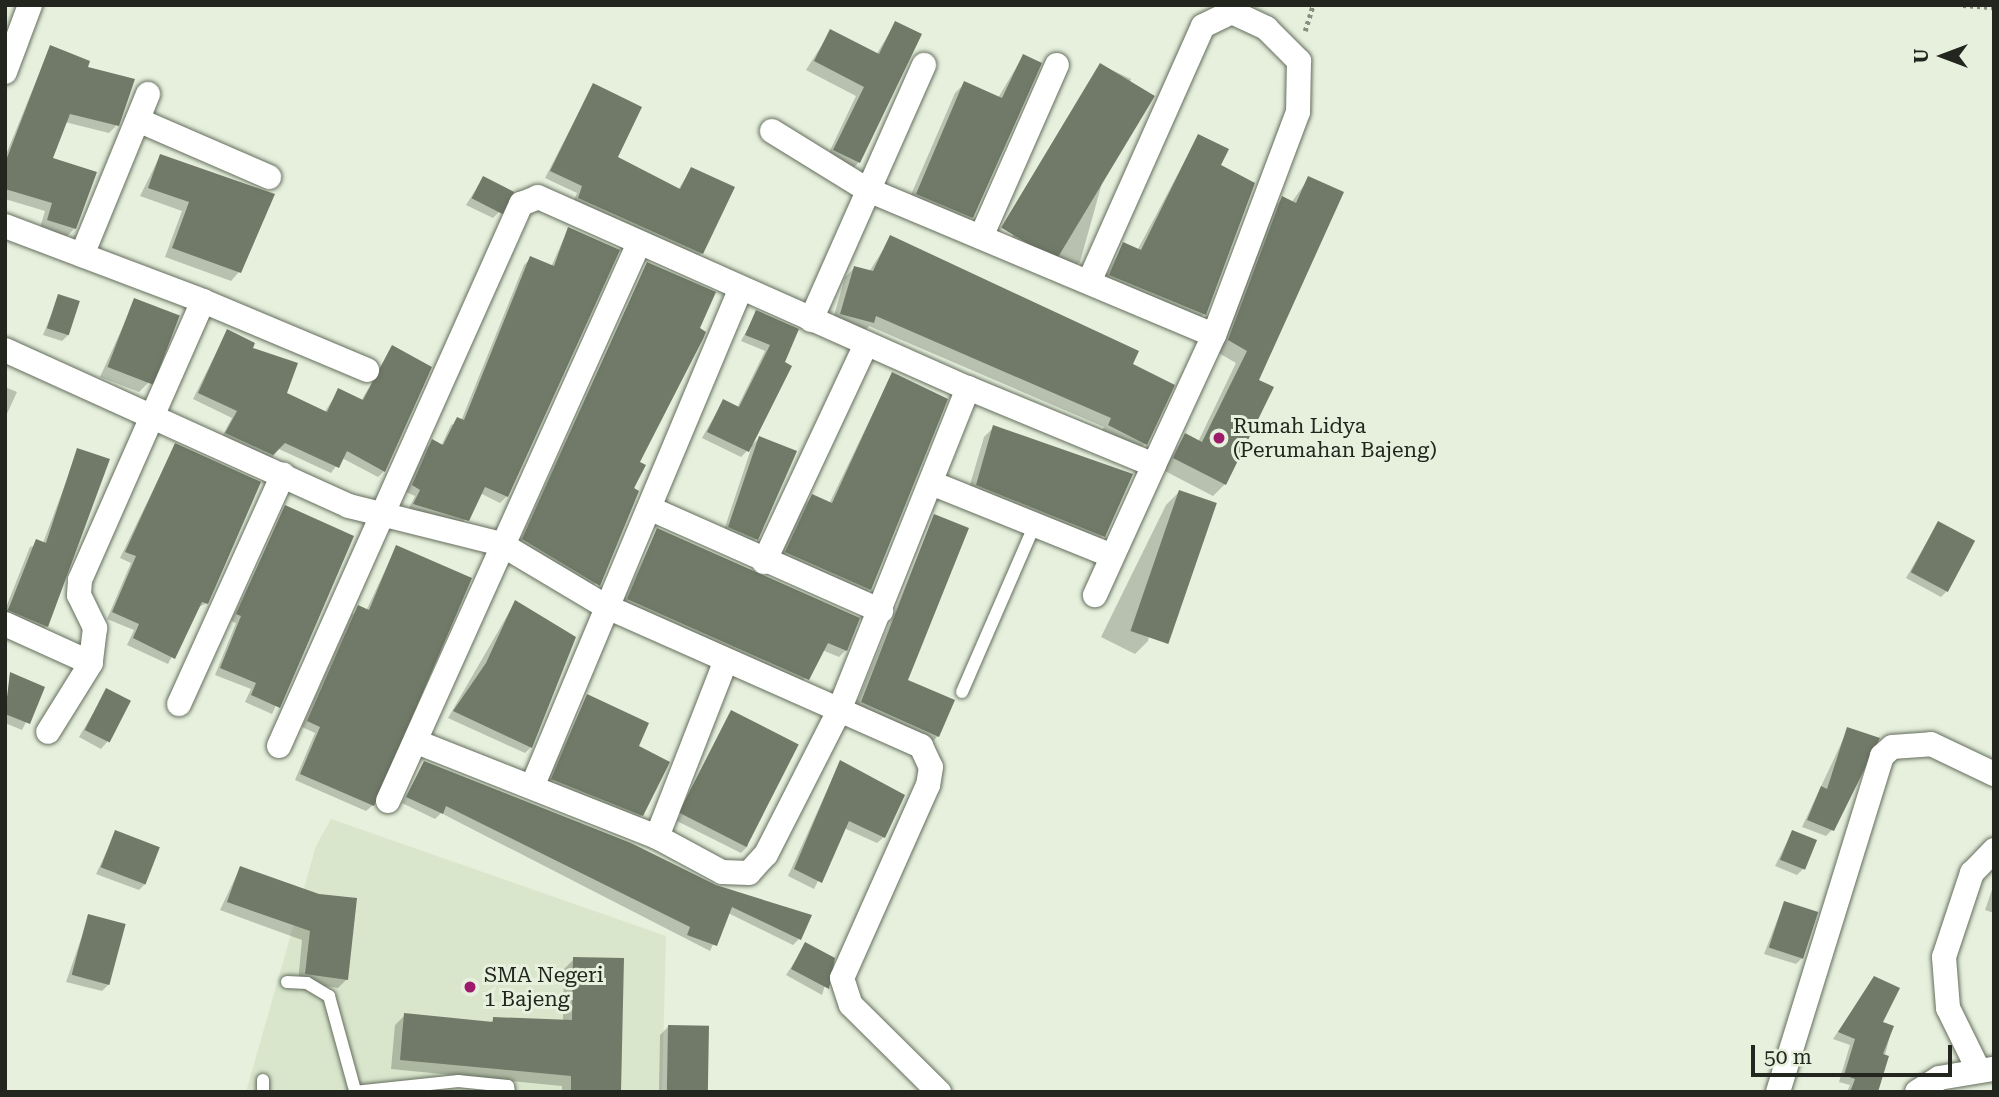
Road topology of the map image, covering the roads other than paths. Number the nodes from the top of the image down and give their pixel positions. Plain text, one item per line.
1 (30, 5) edge
2 (924, 65) dead end
3 (1057, 65) dead end
4 (5, 72) edge
5 (148, 94) dead end
6 (138, 120) junction
7 (772, 131) dead end
8 (269, 177) dead end
9 (866, 190) junction
10 (5, 226) edge
11 (981, 237) junction
12 (639, 243) junction
13 (82, 255) junction
14 (1089, 282) junction
15 (740, 290) junction
16 (203, 302) junction
17 (811, 320) junction
18 (1214, 335) junction
19 (865, 346) junction
20 (5, 350) edge
21 (367, 370) dead end
22 (968, 388) junction
23 (153, 418) junction
24 (1154, 466) junction
25 (283, 475) junction
26 (934, 484) junction
27 (649, 508) junction
28 (380, 509) junction
29 (1035, 524) junction
30 (501, 544) junction
31 (1112, 556) junction
32 (764, 562) junction
33 (1094, 594) dead end
34 (605, 606) junction
35 (881, 611) junction
36 (5, 624) edge
37 (90, 663) junction
38 (725, 663) junction
39 (962, 692) dead end
40 (179, 704) dead end
41 (839, 710) junction
42 (48, 732) dead end
43 (417, 742) junction
44 (279, 746) dead end
45 (1994, 774) edge
46 (532, 787) junction
47 (388, 801) dead end
48 (657, 837) junction
49 (1994, 850) edge
50 (287, 982) dead end
51 (1986, 1069) edge
52 (354, 1089) edge
53 (509, 1092) edge
54 (939, 1092) edge
55 (1778, 1092) edge
56 (1917, 1092) edge

1 - 4 street
2 - 9 street
3 - 11 street
5 - 6 street
6 - 8 street
6 - 13 street
7 - 9 street
9 - 11 street
9 - 17 street
10 - 13 street
11 - 14 street
12 - 15 street
12 - 28 street
12 - 30 street
13 - 16 street
14 - 18 street
14 - 18 street
15 - 17 street
15 - 27 street
16 - 21 street
16 - 23 street
17 - 19 street
18 - 24 street
19 - 22 street
19 - 32 street
20 - 23 street
22 - 24 street
22 - 26 street
23 - 25 street
23 - 37 street
24 - 31 street
25 - 28 street
25 - 40 street
26 - 29 street
26 - 35 street
27 - 32 street
27 - 34 street
28 - 30 street
28 - 44 street
29 - 31 street
29 - 39 lane
30 - 34 street
30 - 43 street
31 - 33 street
32 - 35 street
34 - 38 street
34 - 46 street
35 - 41 street
36 - 37 street
37 - 42 street
38 - 41 street
38 - 48 street
41 - 48 street
41 - 54 street
43 - 46 street
43 - 47 street
45 - 55 street
46 - 48 street
49 - 51 street
50 - 52 lane
51 - 56 street
52 - 53 lane

